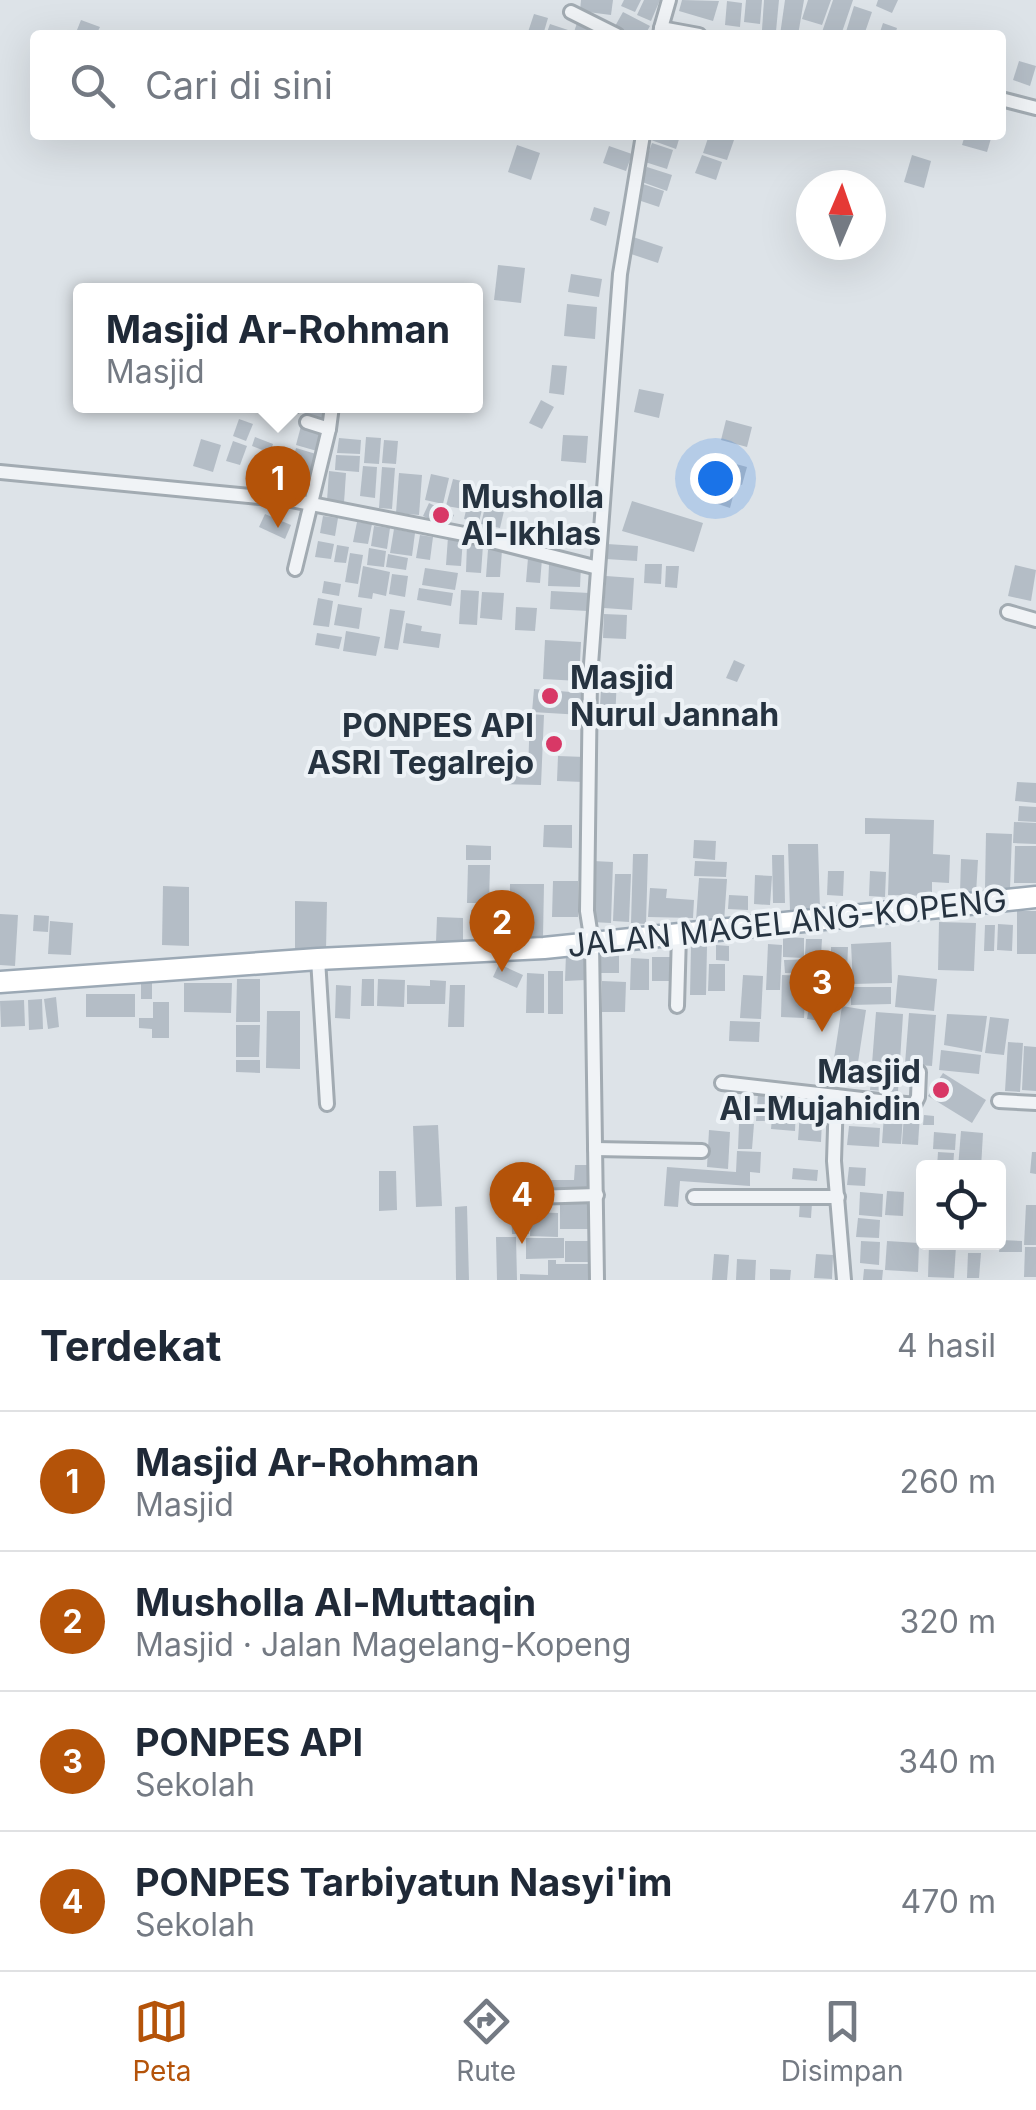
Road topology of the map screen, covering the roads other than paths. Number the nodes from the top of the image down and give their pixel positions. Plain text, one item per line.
1 (669, 0) edge
2 (571, 12) dead end
3 (607, 30) edge
4 (662, 30) edge
5 (1006, 100) edge
6 (1036, 108) edge
7 (642, 140) edge
8 (331, 413) edge
9 (307, 422) dead end
10 (328, 429) junction
11 (0, 472) edge
12 (310, 504) junction
13 (598, 568) junction
14 (295, 569) dead end
15 (1008, 612) dead end
16 (1036, 620) edge
17 (1036, 898) edge
18 (679, 934) junction
19 (592, 943) junction
20 (318, 959) junction
21 (0, 982) edge
22 (677, 1006) dead end
23 (919, 1072) dead end
24 (722, 1082) dead end
25 (836, 1096) junction
26 (1000, 1100) dead end
27 (1036, 1103) edge
28 (327, 1104) dead end
29 (595, 1149) junction
30 (702, 1152) dead end
31 (596, 1195) junction
32 (532, 1197) dead end
33 (694, 1197) dead end
34 (838, 1198) junction
35 (596, 1280) edge
36 (844, 1280) edge

1 - 4 street
2 - 3 street
5 - 6 street
7 - 13 street
8 - 10 street
9 - 10 street
10 - 12 street
11 - 12 street
12 - 13 street
12 - 14 street
13 - 19 street
15 - 16 street
17 - 18 main road, JALAN MAGELANG-KOPENG
18 - 19 main road, JALAN MAGELANG-KOPENG
18 - 22 street
19 - 20 main road, JALAN MAGELANG-KOPENG
19 - 29 street
20 - 21 main road, JALAN MAGELANG-KOPENG
20 - 28 street
23 - 25 street
24 - 25 street
25 - 34 street
26 - 27 street
29 - 30 street
29 - 31 street
31 - 32 street
31 - 35 street
33 - 34 street
34 - 36 street

